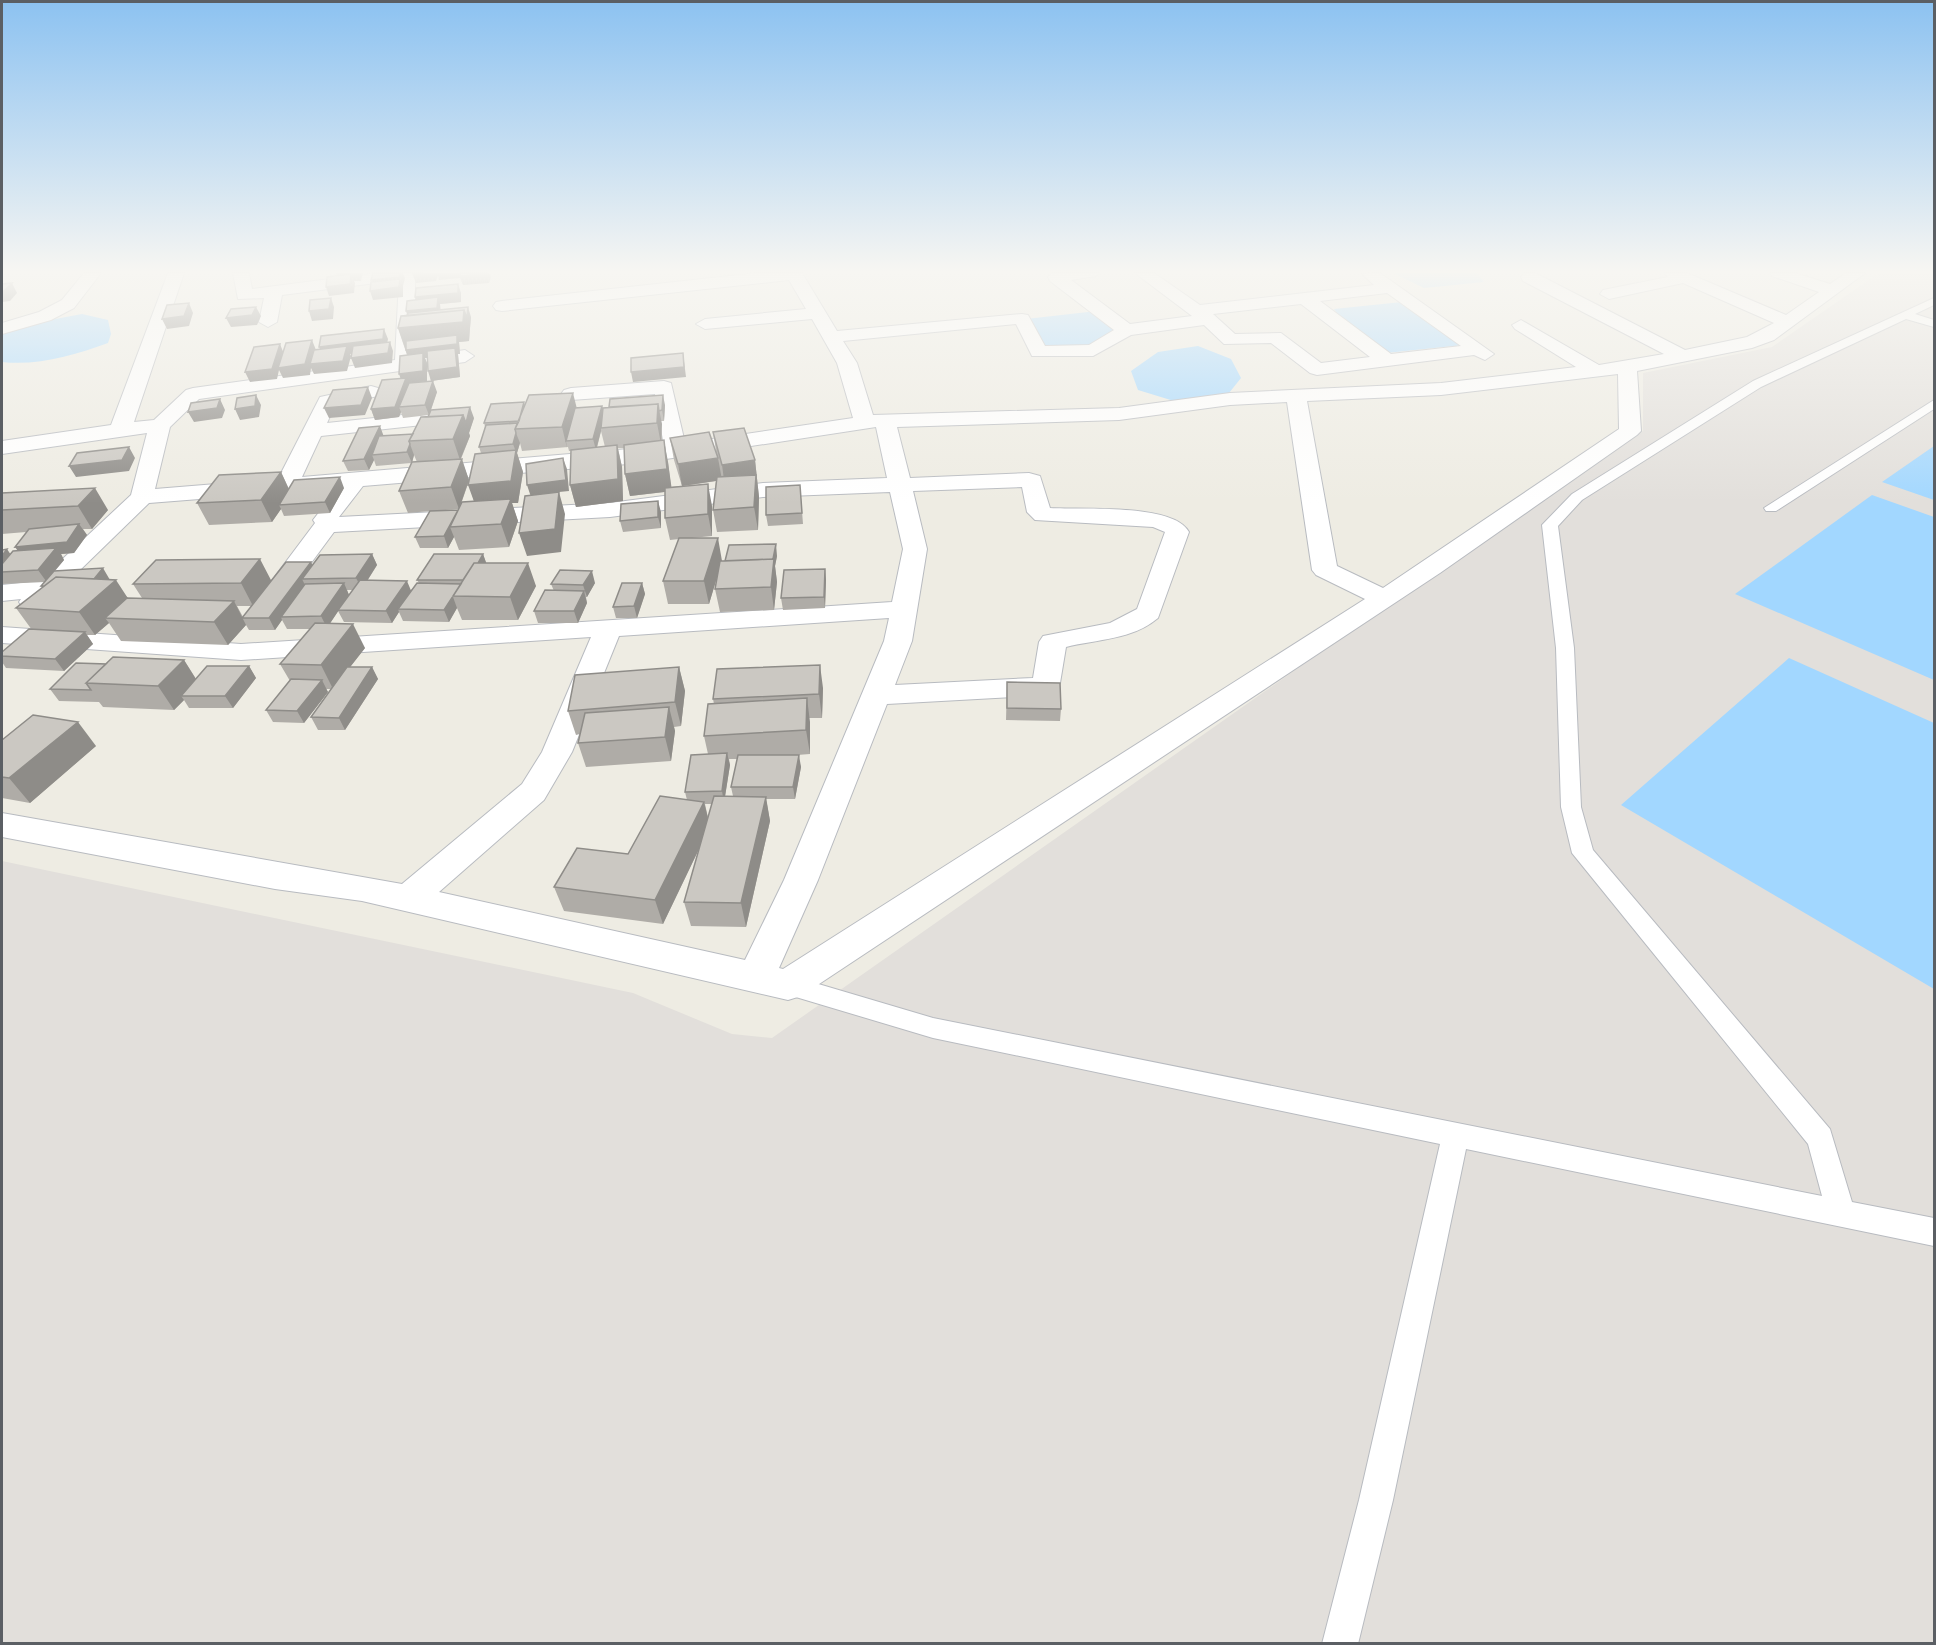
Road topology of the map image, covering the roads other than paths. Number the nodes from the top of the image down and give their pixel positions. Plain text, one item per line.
1 (149, 350) edge
2 (406, 350) edge
3 (839, 350) edge
4 (1038, 350) edge
5 (1094, 350) edge
6 (1292, 350) edge
7 (1373, 350) edge
8 (1472, 350) edge
9 (1479, 350) edge
10 (1561, 350) edge
11 (1671, 350) edge
12 (1714, 350) edge
13 (1831, 350) edge
14 (465, 356) dead end
15 (1683, 356) junction
16 (1387, 360) junction
17 (405, 365) junction
18 (1627, 367) junction
19 (1596, 371) junction
20 (1522, 380) junction
21 (394, 389) edge
22 (571, 394) edge
23 (1296, 396) junction
24 (1935, 404) edge
25 (450, 416) edge
26 (875, 422) junction
27 (160, 425) junction
28 (120, 431) junction
29 (312, 431) junction
30 (2, 447) edge
31 (676, 451) junction
32 (356, 479) junction
33 (900, 485) junction
34 (286, 486) junction
35 (142, 497) junction
36 (1771, 508) dead end
37 (328, 524) junction
38 (45, 588) junction
39 (2, 593) edge
40 (1384, 598) junction
41 (904, 609) junction
42 (609, 627) junction
43 (2, 634) edge
44 (231, 652) junction
45 (876, 695) junction
46 (2, 825) edge
47 (408, 899) junction
48 (756, 977) junction
49 (788, 985) junction
50 (1456, 1134) junction
51 (1841, 1213) junction
52 (1935, 1232) edge
53 (1340, 1644) edge

1 - 28 street
2 - 17 street
3 - 26 street
4 - 5 street
6 - 16 street
7 - 16 street
8 - 16 street
9 - 20 street
10 - 19 street
11 - 15 street
12 - 15 street
13 - 51 lane
14 - 17 street
15 - 18 street
17 - 27 street
18 - 19 street
18 - 40 street
19 - 20 street
20 - 23 street
21 - 29 street
22 - 31 street
23 - 26 street
23 - 40 street
24 - 36 lane
25 - 29 street
26 - 31 street
26 - 33 street
27 - 28 street
27 - 35 street
28 - 30 street
29 - 34 street
31 - 32 street
32 - 34 street
32 - 37 street
33 - 37 street
33 - 41 street
33 - 45 street
34 - 35 street
35 - 38 street
37 - 44 street
38 - 39 street
38 - 43 street
40 - 49 street
41 - 42 street
41 - 45 street
42 - 44 street
42 - 47 street
43 - 44 street
45 - 48 street
46 - 47 street
47 - 48 street
48 - 49 street
49 - 50 lane
50 - 51 lane
50 - 53 lane
51 - 52 lane

